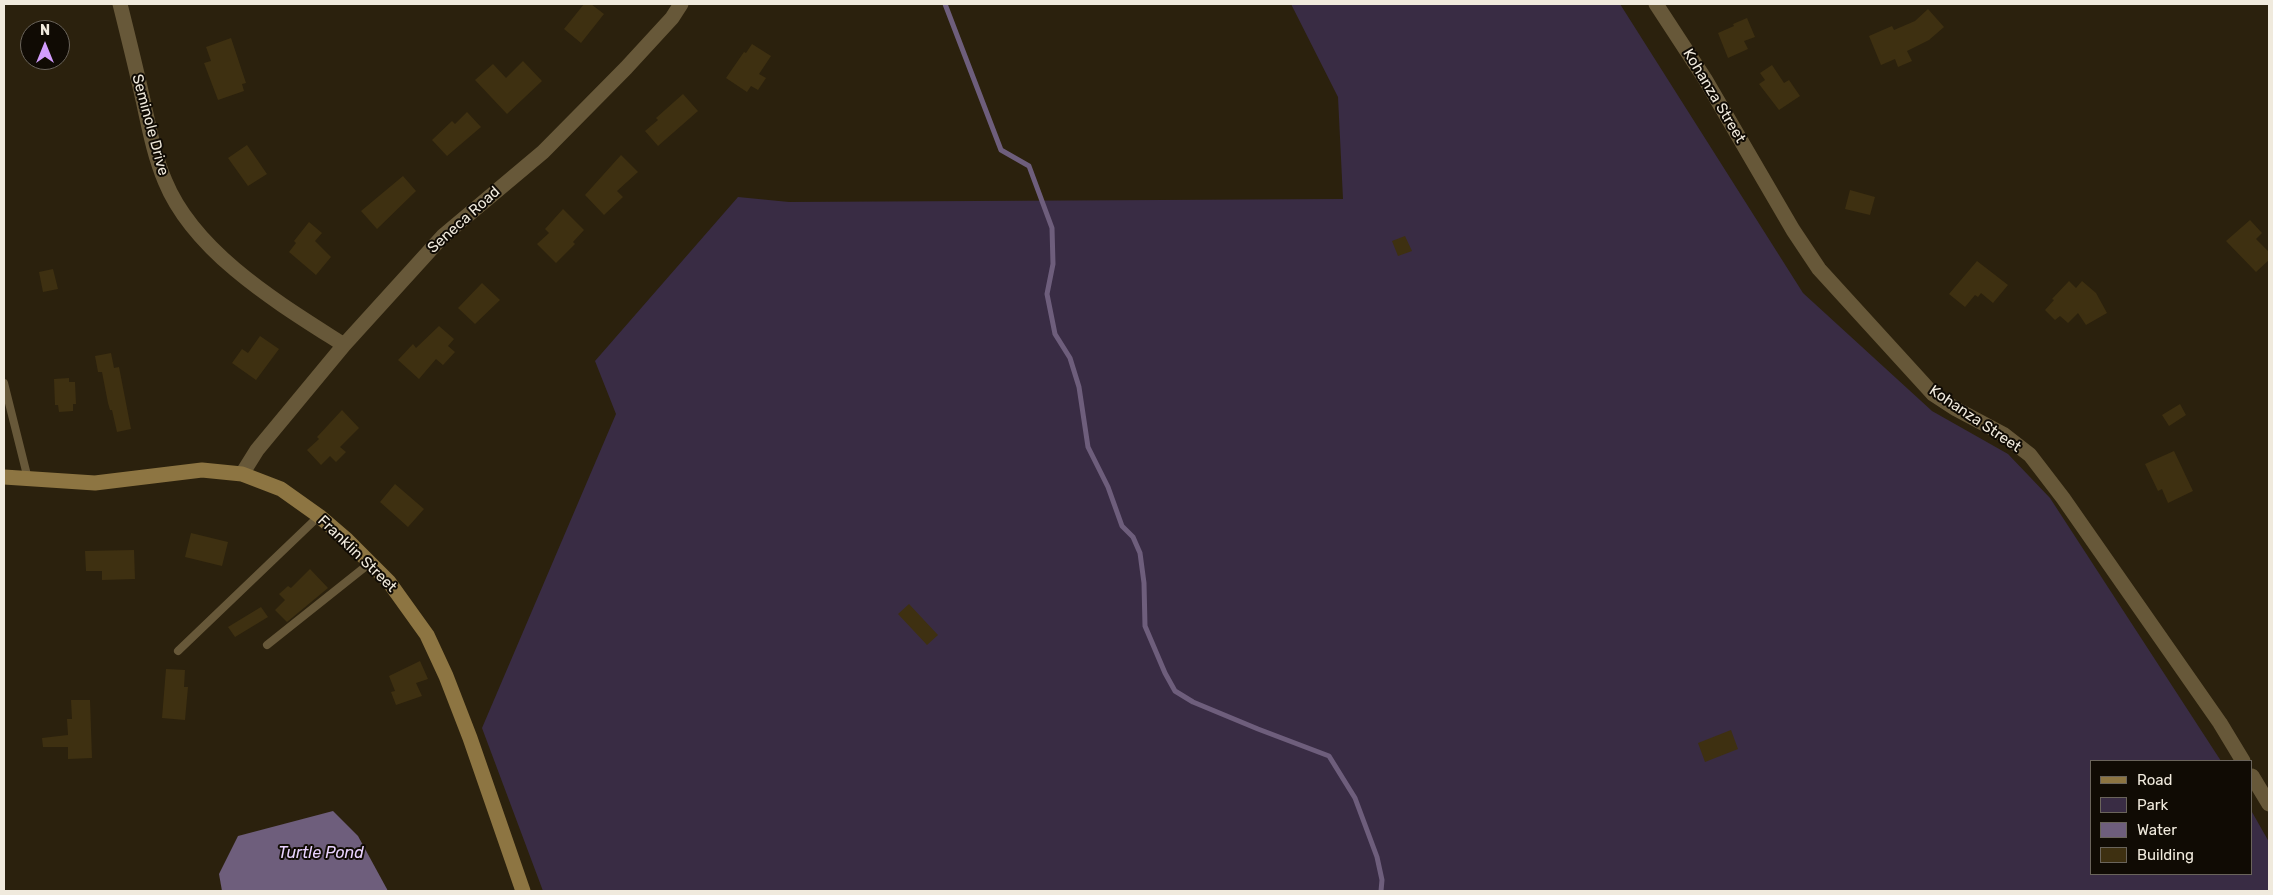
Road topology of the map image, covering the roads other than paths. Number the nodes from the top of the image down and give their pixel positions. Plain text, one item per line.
1 (120, 4) edge
2 (681, 4) edge
3 (1656, 4) edge
4 (344, 345) junction
5 (4, 383) edge
6 (242, 474) junction
7 (4, 477) edge
8 (28, 479) junction
9 (319, 516) junction
10 (370, 563) junction
11 (268, 645) dead end
12 (178, 651) dead end
13 (2242, 760) edge
14 (2253, 778) edge
15 (2269, 804) edge
16 (523, 891) edge

1 - 4 street, Seminole Drive
2 - 4 street, Seneca Road
3 - 13 street, Kohanza Street
4 - 6 street, Seneca Road
5 - 8 lane
6 - 8 main road, Franklin Street
6 - 9 main road, Franklin Street
7 - 8 main road, Franklin Street
9 - 10 main road, Franklin Street
9 - 12 lane
10 - 11 lane
10 - 16 main road, Franklin Street
14 - 15 street

